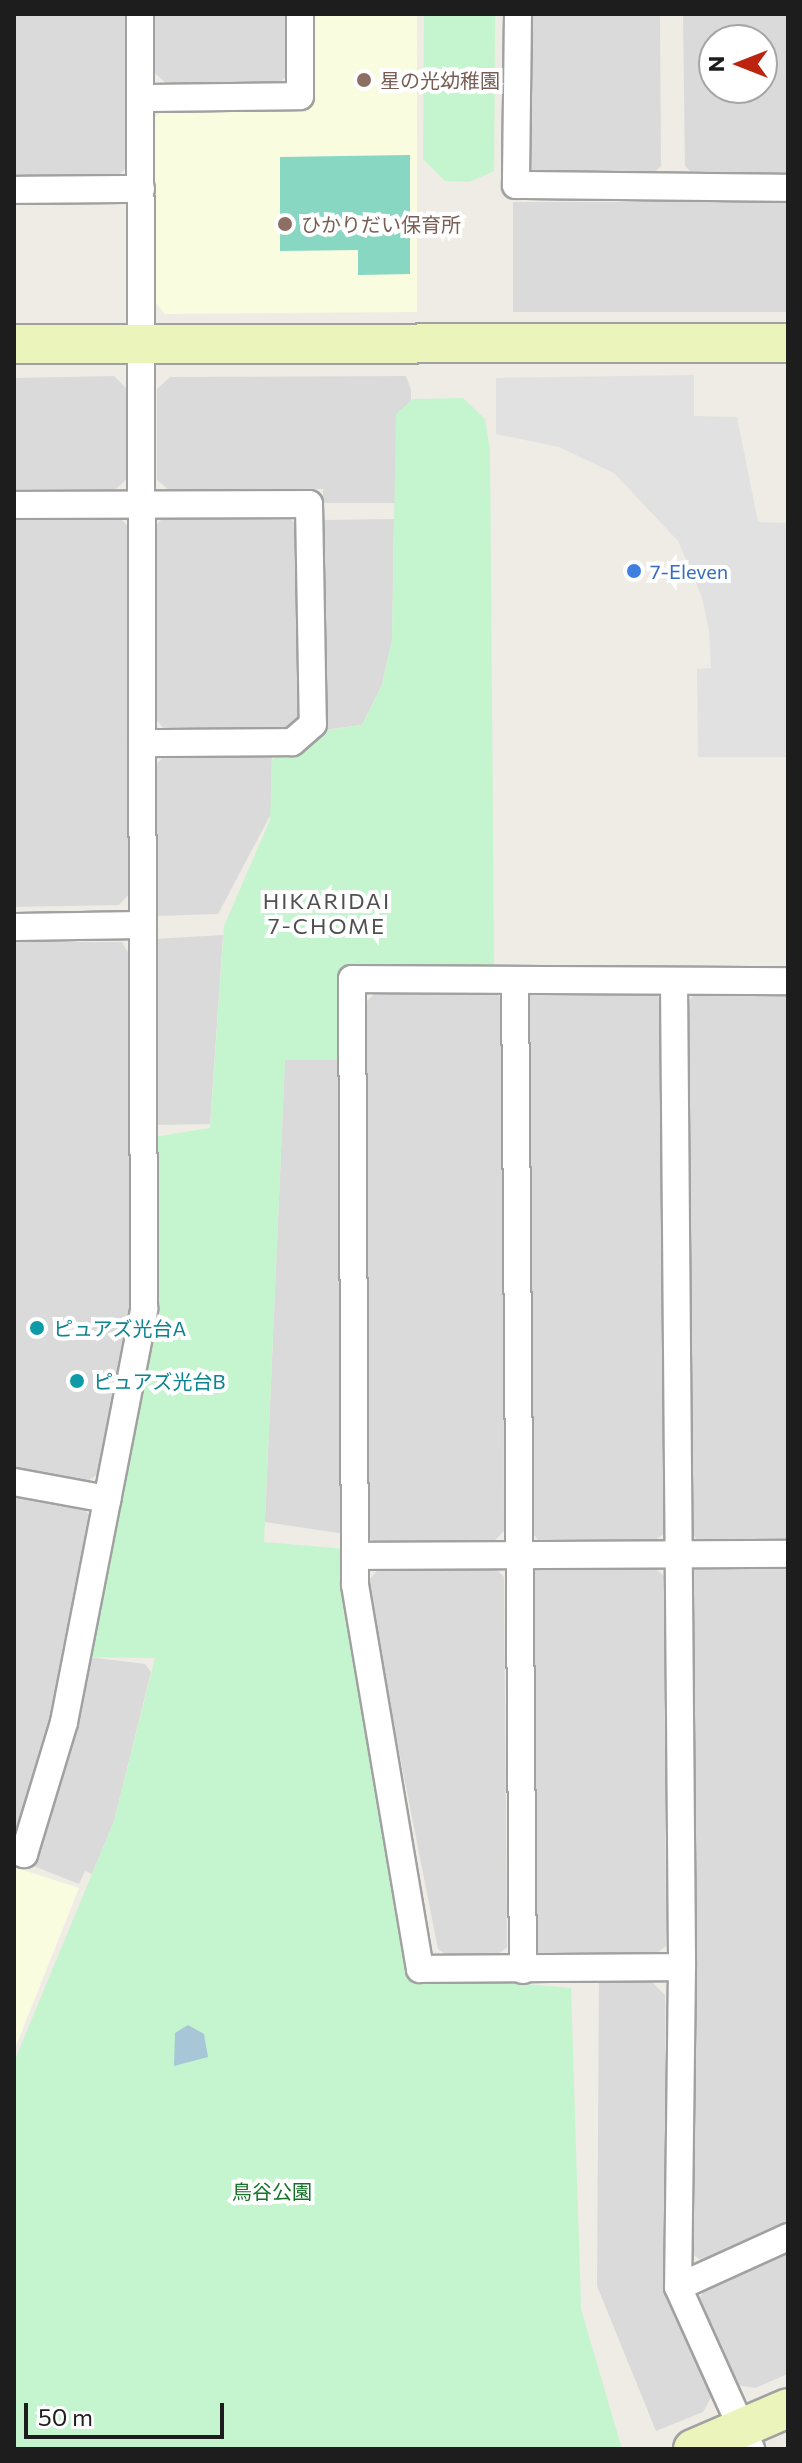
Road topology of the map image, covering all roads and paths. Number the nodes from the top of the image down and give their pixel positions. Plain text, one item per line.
1 (140, 14) edge
2 (300, 14) edge
3 (518, 14) edge
4 (141, 98) junction
5 (788, 188) edge
6 (141, 189) junction
7 (14, 190) edge
8 (788, 343) edge
9 (14, 344) edge
10 (142, 344) junction
11 (142, 504) junction
12 (14, 505) edge
13 (142, 743) junction
14 (143, 925) junction
15 (14, 927) edge
16 (515, 980) junction
17 (788, 981) edge
18 (674, 983) junction
19 (14, 1482) edge
20 (107, 1499) junction
21 (516, 1553) junction
22 (675, 1554) junction
23 (788, 1554) edge
24 (355, 1556) junction
25 (14, 1850) edge
26 (682, 1967) junction
27 (523, 1970) junction
28 (788, 2237) edge
29 (678, 2287) junction
30 (788, 2408) edge
31 (746, 2438) edge
32 (693, 2449) edge

1 - 4 street
2 - 4 street
3 - 5 street
4 - 6 street
6 - 7 street
6 - 10 street
8 - 10 street
9 - 10 street
10 - 11 street
11 - 12 street
11 - 13 street
11 - 13 street
13 - 14 street
14 - 15 street
14 - 20 street
16 - 18 street
16 - 21 street
16 - 24 street
17 - 18 street
18 - 22 street
19 - 20 street
20 - 25 street
21 - 22 street
21 - 24 street
21 - 27 street
22 - 23 street
22 - 26 street
24 - 27 street
26 - 27 street
26 - 29 street
28 - 29 street
29 - 31 street
30 - 31 street
31 - 32 street

